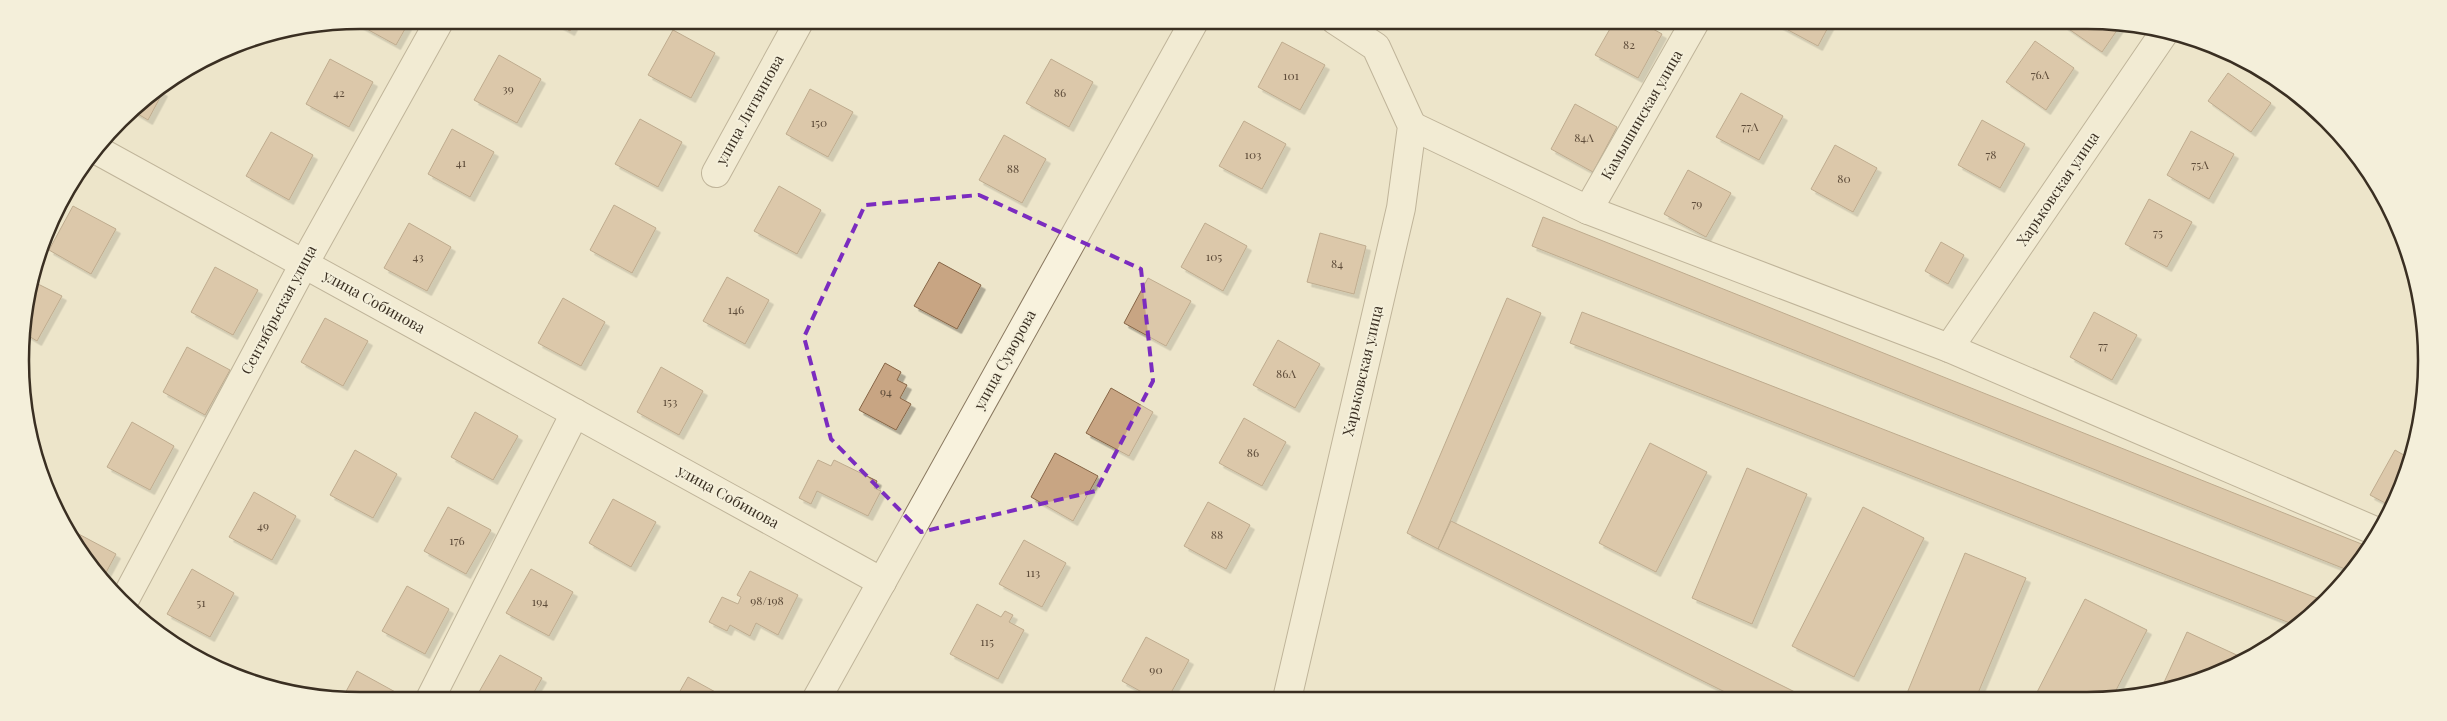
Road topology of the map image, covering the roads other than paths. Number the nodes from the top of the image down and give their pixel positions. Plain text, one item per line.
1 (435, 29) edge
2 (795, 29) edge
3 (1190, 29) edge
4 (1349, 29) edge
5 (1691, 29) edge
6 (2161, 37) edge
7 (1412, 126) junction
8 (102, 153) edge
9 (716, 173) dead end
10 (1588, 210) junction
11 (304, 264) junction
12 (1949, 348) junction
13 (575, 413) junction
14 (2372, 529) edge
15 (882, 582) junction
16 (127, 596) edge
17 (434, 692) edge
18 (820, 692) edge
19 (1289, 692) edge

1 - 11 street, Сентябрьская улица
2 - 9 street, улица Литвинова
3 - 15 street, улица Суворова
4 - 7 street
5 - 10 street, Камышинская улица
6 - 12 street, Харьковская улица
7 - 10 street
7 - 19 street, Харьковская улица
8 - 11 street, улица Собинова
10 - 12 street
11 - 13 street, улица Собинова
11 - 16 street, Сентябрьская улица
12 - 14 street
13 - 15 street, улица Собинова
13 - 17 street
15 - 18 street, улица Суворова

